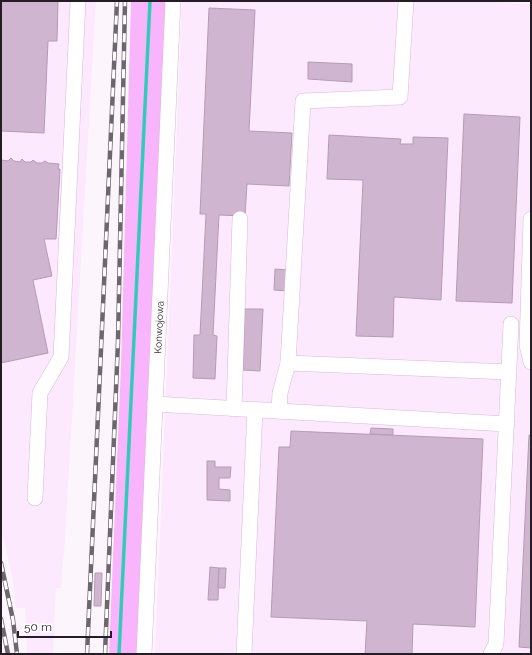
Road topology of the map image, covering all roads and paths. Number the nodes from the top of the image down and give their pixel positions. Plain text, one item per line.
1 (78, 1) edge
2 (173, 1) edge
3 (406, 1) edge
4 (240, 219) dead end
5 (531, 219) edge
6 (511, 324) dead end
7 (531, 362) edge
8 (288, 363) junction
9 (509, 372) junction
10 (155, 404) junction
11 (234, 409) junction
12 (255, 410) junction
13 (279, 411) junction
14 (507, 424) junction
15 (35, 498) dead end
16 (144, 654) edge
17 (244, 654) edge
18 (491, 654) edge

1 - 15 street
2 - 10 street, Konwojowa
3 - 8 street
4 - 11 street
5 - 7 street
6 - 9 street
8 - 9 street
8 - 13 street
9 - 14 street
10 - 11 street
10 - 16 street, Konwojowa
11 - 12 street
12 - 13 street
12 - 17 street
13 - 14 street
14 - 18 street

